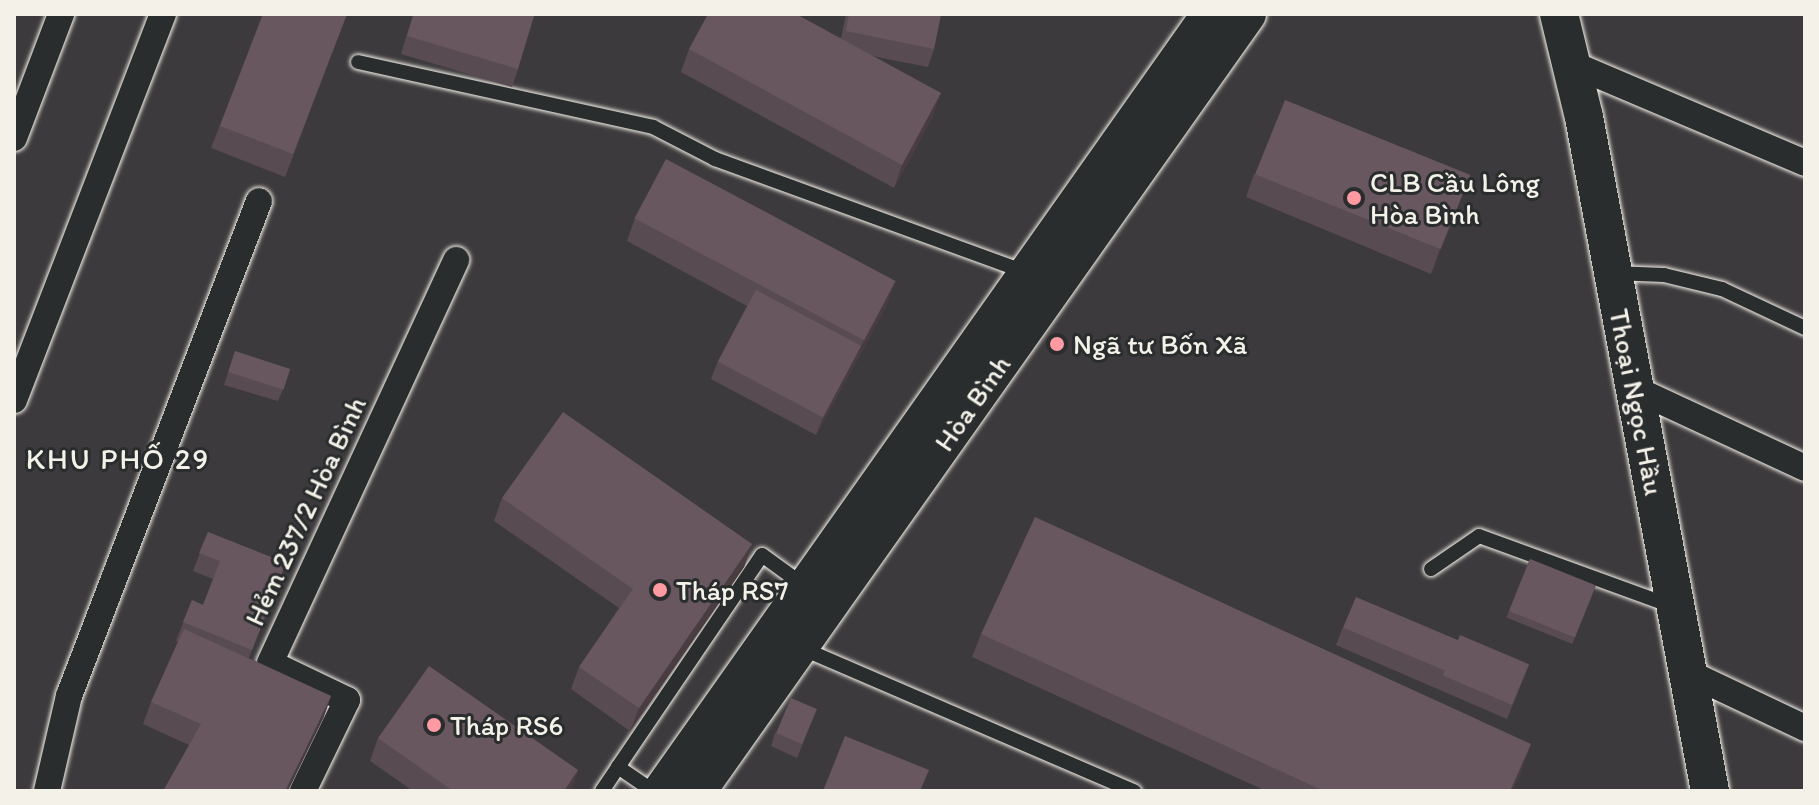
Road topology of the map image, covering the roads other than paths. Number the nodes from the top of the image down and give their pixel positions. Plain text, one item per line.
1 (61, 14) edge
2 (1211, 14) edge
3 (1247, 14) edge
4 (1559, 14) edge
5 (168, 18) edge
6 (358, 62) dead end
7 (1572, 64) junction
8 (14, 138) edge
9 (1805, 163) edge
10 (259, 201) dead end
11 (456, 260) dead end
12 (1613, 273) junction
13 (1029, 274) junction
14 (1805, 328) edge
15 (1635, 389) junction
16 (14, 400) edge
17 (1805, 468) edge
18 (1431, 569) dead end
19 (818, 596) junction
20 (1675, 608) junction
21 (799, 647) junction
22 (1687, 672) junction
23 (1805, 728) edge
24 (618, 767) junction
25 (47, 791) edge
26 (303, 791) edge
27 (602, 791) edge
28 (653, 791) edge
29 (662, 791) edge
30 (697, 791) edge
31 (1134, 791) edge
32 (1710, 791) edge

1 - 8 street
2 - 13 main road, Hòa Bình
3 - 19 main road, Hòa Bình
4 - 7 main road, Thoại Ngọc Hầu
5 - 16 street
6 - 13 lane
7 - 9 street
7 - 12 main road, Thoại Ngọc Hầu
10 - 25 street
11 - 26 street, Hẻm 237/2 Hòa Bình
12 - 14 lane
12 - 15 main road, Thoại Ngọc Hầu
13 - 19 main road, Hòa Bình
15 - 17 street
15 - 20 main road, Thoại Ngọc Hầu
18 - 20 lane
19 - 21 main road, Hòa Bình
19 - 24 lane
19 - 29 main road, Hòa Bình
20 - 22 main road, Thoại Ngọc Hầu
21 - 30 main road, Hòa Bình
21 - 31 lane
22 - 23 street
22 - 32 main road, Thoại Ngọc Hầu
24 - 27 lane
24 - 28 lane

